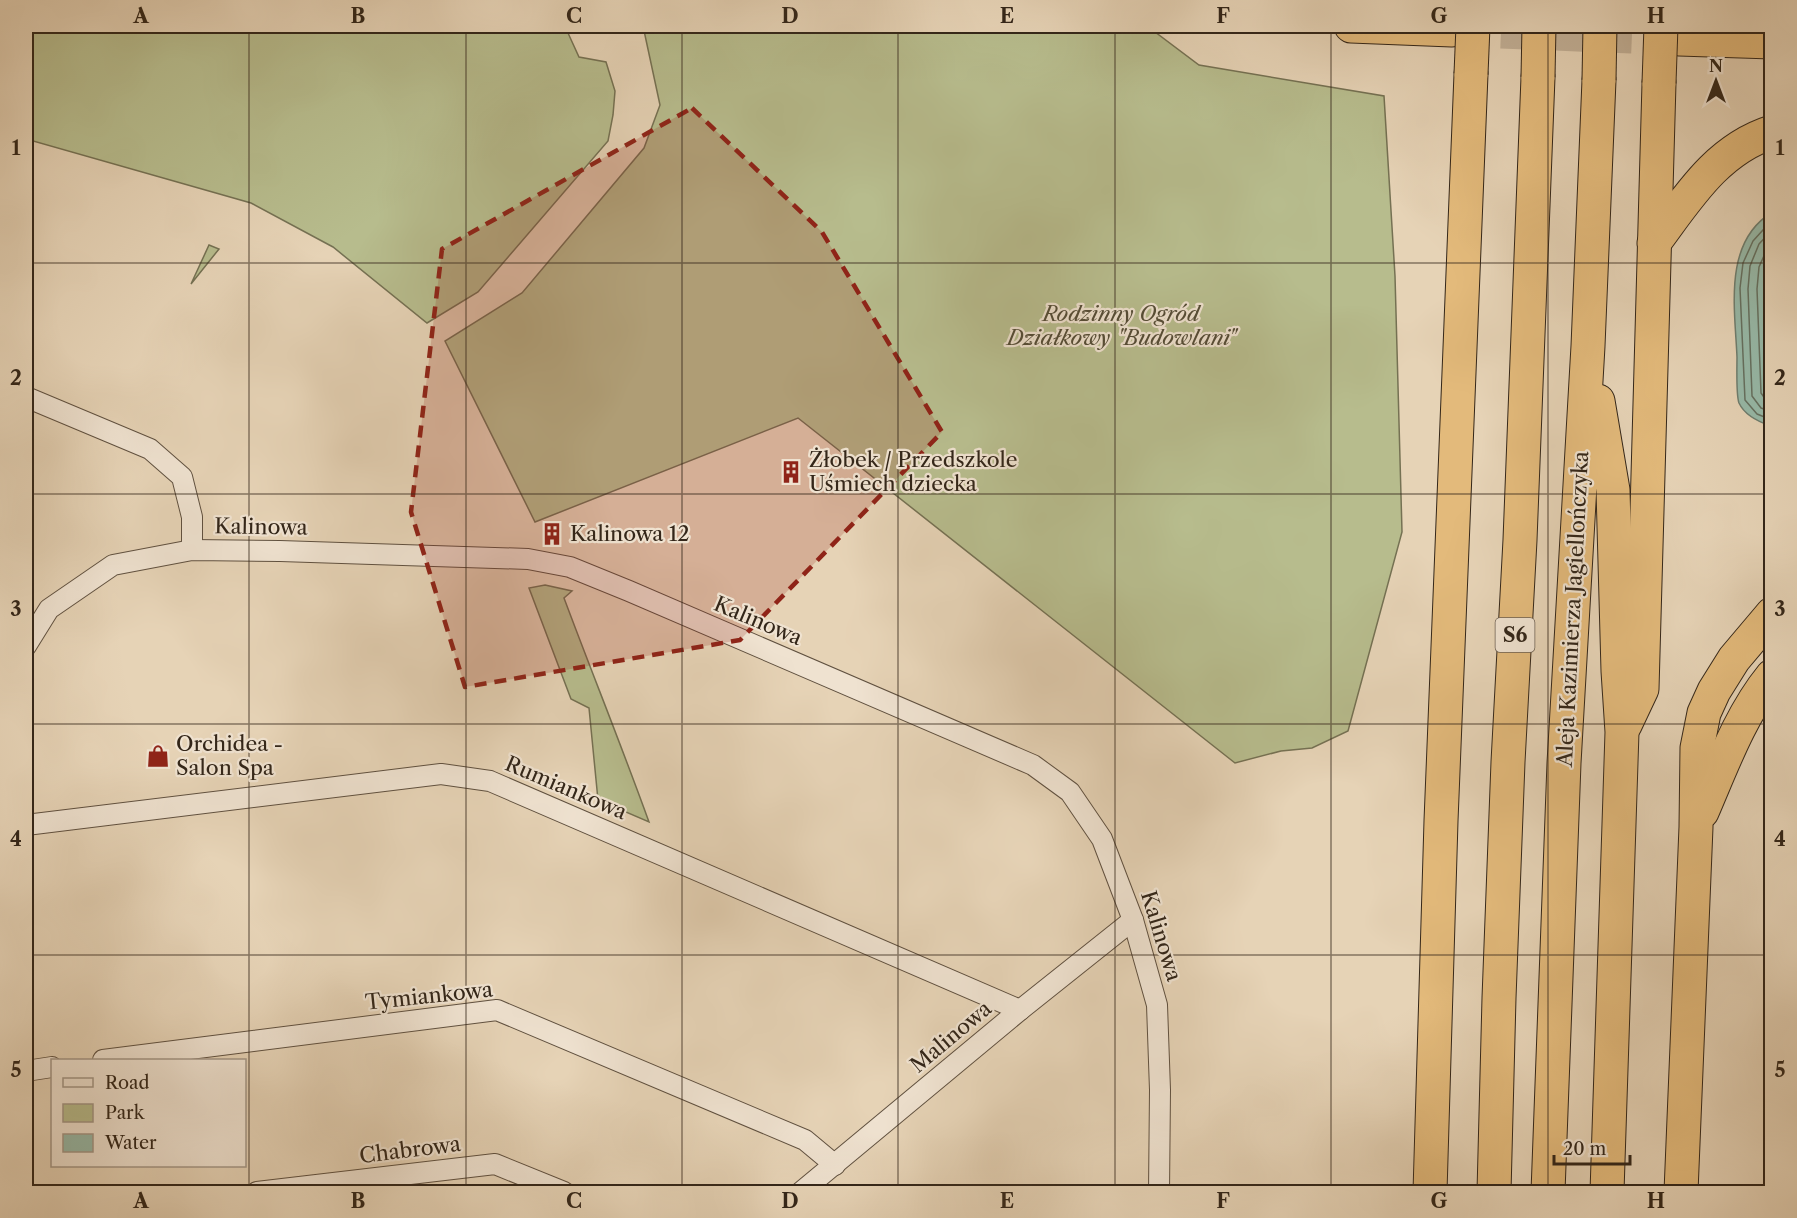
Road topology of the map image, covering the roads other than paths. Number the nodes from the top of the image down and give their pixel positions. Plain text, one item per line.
1 (1351, 26) edge
2 (1539, 26) edge
3 (1600, 26) edge
4 (1462, 28) edge
5 (1670, 32) edge
6 (1772, 42) edge
7 (1772, 132) edge
8 (1654, 243) junction
9 (1588, 346) junction
10 (26, 397) edge
11 (192, 550) junction
12 (1772, 614) edge
13 (26, 646) edge
14 (1772, 676) edge
15 (1622, 732) junction
16 (26, 825) edge
17 (1696, 828) junction
18 (1133, 920) junction
19 (1020, 1010) junction
20 (111, 1059) edge
21 (51, 1067) edge
22 (26, 1071) edge
23 (835, 1165) junction
24 (257, 1192) edge
25 (564, 1192) edge
26 (801, 1192) edge
27 (1159, 1192) edge
28 (1430, 1192) edge
29 (1494, 1192) edge
30 (1548, 1192) edge
31 (1607, 1192) edge
32 (1681, 1192) edge

1 - 4 highway
2 - 29 highway, S6, bridge
3 - 9 highway, Aleja Kazimierza Jagiellończyka, bridge
4 - 28 highway, bridge
5 - 6 highway
5 - 8 highway, bridge
7 - 8 highway
8 - 15 highway
9 - 15 highway
9 - 30 highway, Aleja Kazimierza Jagiellończyka
10 - 11 street
11 - 13 street, Kalinowa
11 - 18 street, Kalinowa
12 - 17 highway
14 - 17 highway
15 - 31 highway
16 - 19 street, Rumiankowa
17 - 32 highway
18 - 19 street, Malinowa
18 - 27 street, Kalinowa
19 - 23 street, Malinowa
20 - 23 street, Tymiankowa
21 - 22 street
23 - 26 street, Malinowa
24 - 25 street, Chabrowa

